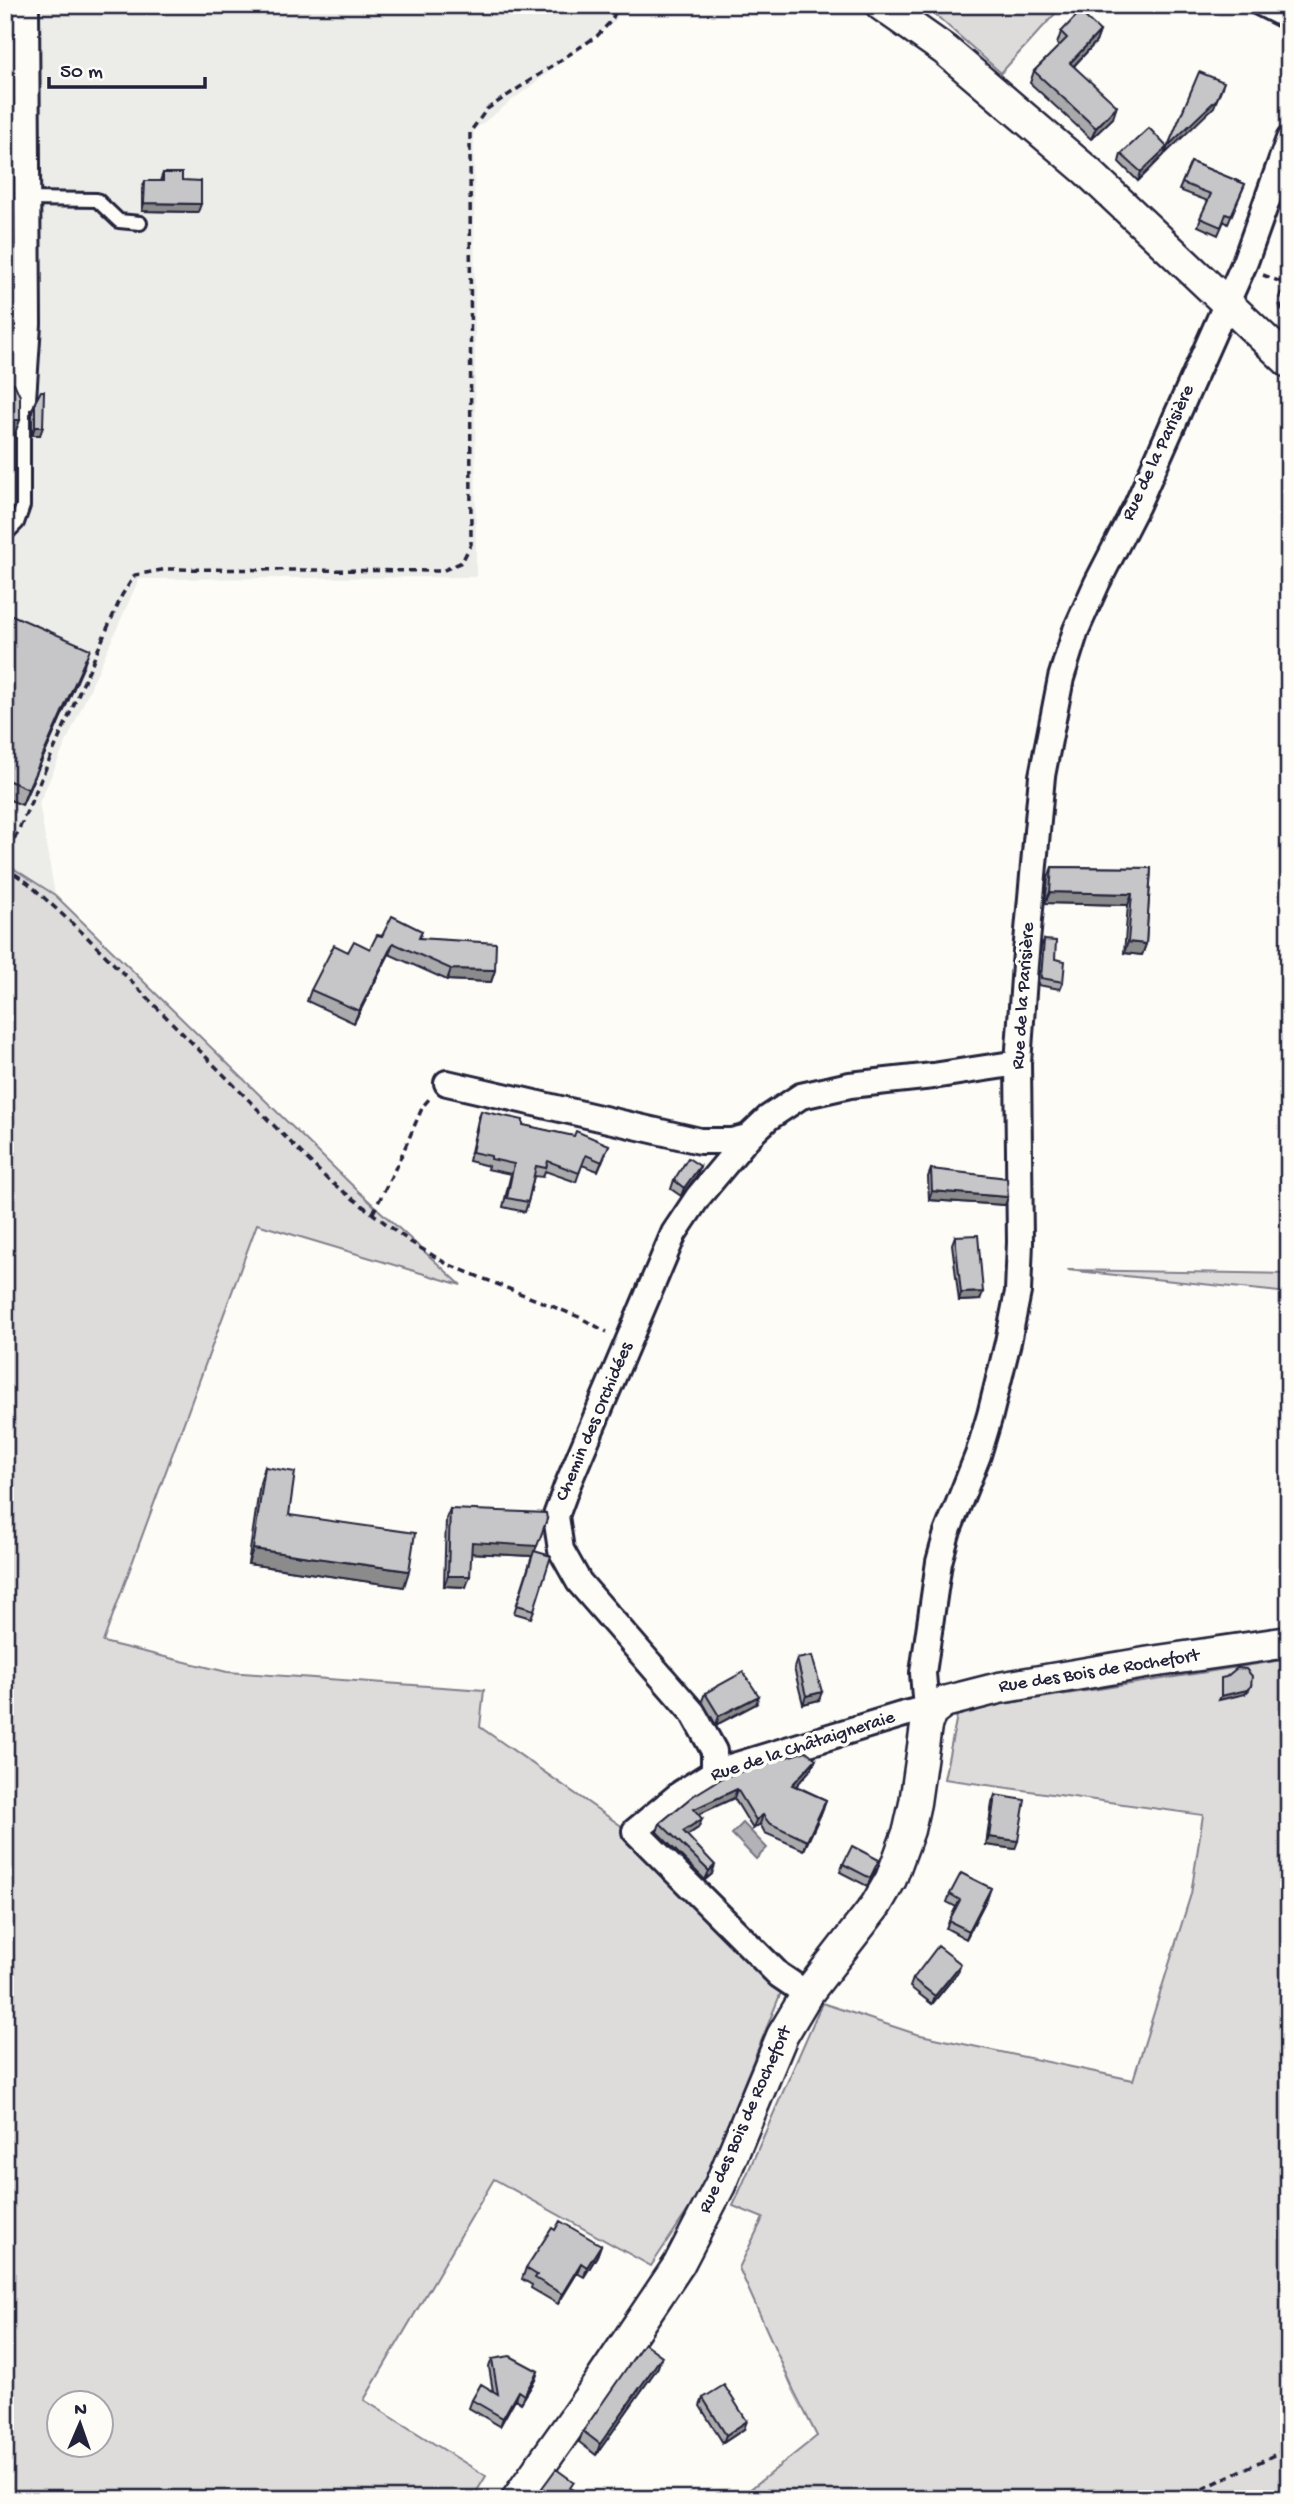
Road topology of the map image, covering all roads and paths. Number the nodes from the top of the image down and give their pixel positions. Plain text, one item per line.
1 (26, 5) edge
2 (618, 5) edge
3 (881, 5) edge
4 (1254, 6) edge
5 (1289, 24) edge
6 (16, 132) edge
7 (1289, 139) edge
8 (27, 210) junction
9 (140, 223) dead end
10 (1289, 267) edge
11 (1227, 303) junction
12 (1289, 325) edge
13 (5, 327) edge
14 (1289, 362) edge
15 (23, 399) joint
16 (5, 535) edge
17 (5, 861) edge
18 (5, 867) edge
19 (1018, 1063) junction
20 (447, 1083) joint
21 (748, 1137) junction
22 (373, 1213) junction
23 (628, 1344) junction
24 (1289, 1642) edge
25 (932, 1713) junction
26 (714, 1772) junction
27 (807, 1994) junction
28 (1289, 2448) edge
29 (517, 2499) edge
30 (1181, 2499) edge

1 - 6 street
2 - 17 path
3 - 11 street
4 - 5 lane
6 - 8 street
7 - 11 street, Rue de la Parisière
8 - 9 lane
8 - 13 lane
8 - 15 street
10 - 12 path
11 - 14 street
11 - 19 street, Rue de la Parisière
15 - 16 lane
18 - 22 path
19 - 21 street, Chemin des Orchidées
19 - 25 street, Rue de la Parisière
20 - 21 street
20 - 22 path
21 - 23 street, Chemin des Orchidées
22 - 23 path
23 - 26 street, Chemin des Orchidées
24 - 25 street, Rue des Bois de Rochefort
25 - 26 street, Rue de la Châtaigneraie
25 - 27 street, Rue des Bois de Rochefort
26 - 27 street, Rue de la Châtaigneraie
27 - 29 street, Rue des Bois de Rochefort
28 - 30 path

